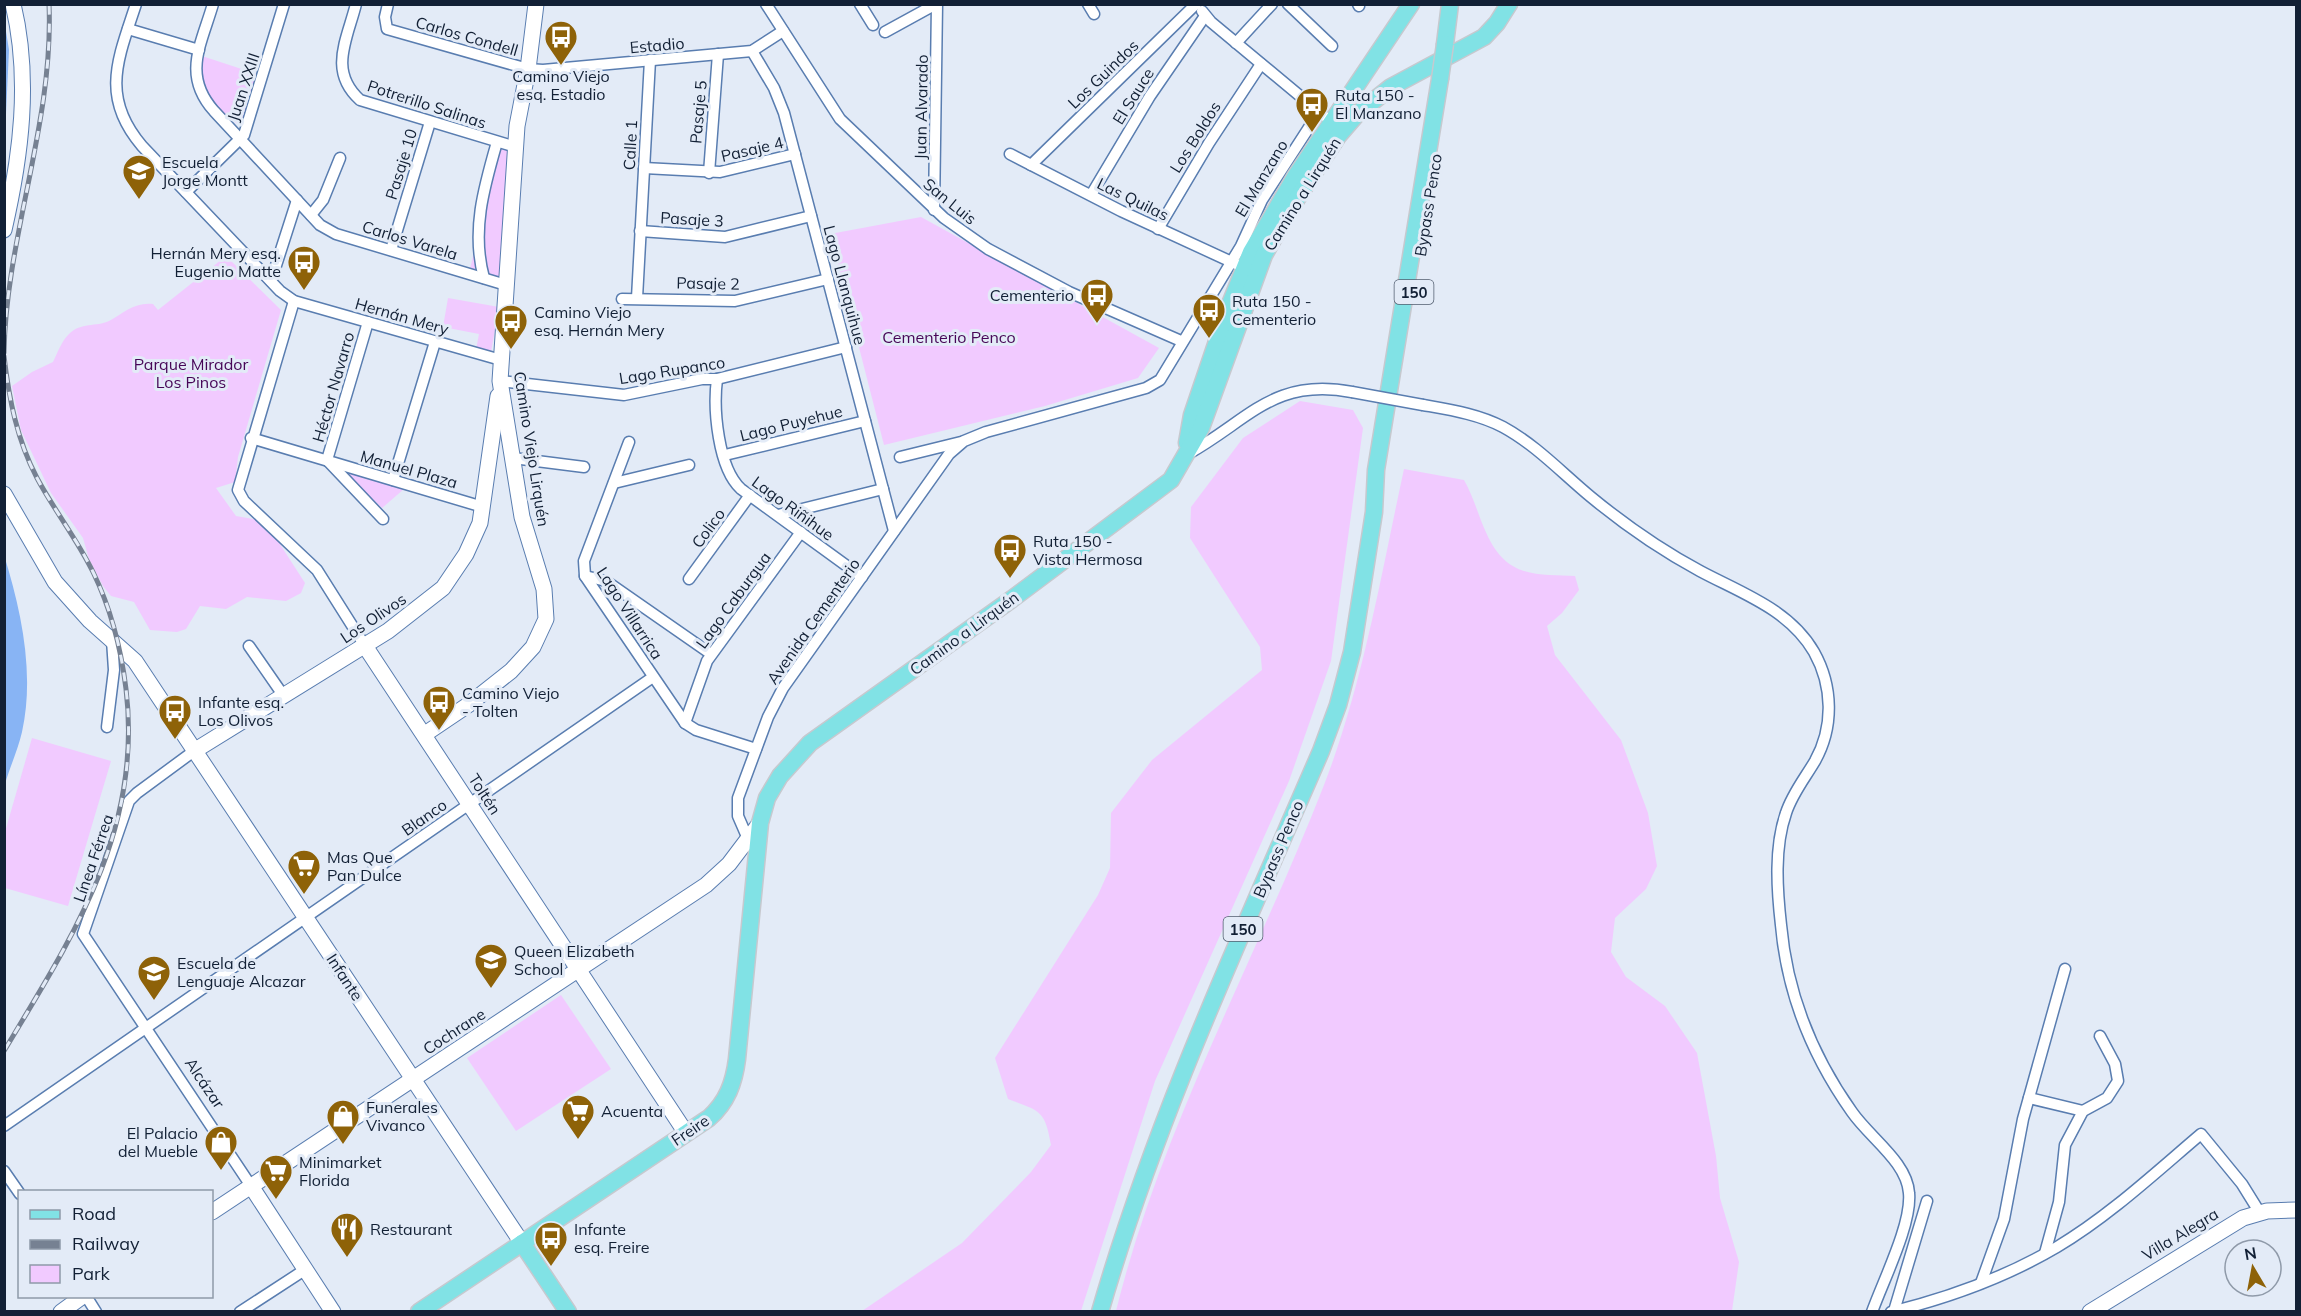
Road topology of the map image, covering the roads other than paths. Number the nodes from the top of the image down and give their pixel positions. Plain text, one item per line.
1 (13, 4) edge
2 (136, 4) edge
3 (213, 4) edge
4 (284, 4) edge
5 (356, 4) edge
6 (388, 4) edge
7 (536, 4) edge
8 (766, 4) edge
9 (861, 4) edge
10 (937, 4) edge
11 (1197, 4) edge
12 (1272, 4) edge
13 (1288, 4) edge
14 (1411, 4) edge
15 (1450, 4) edge
16 (1459, 4) edge
17 (1509, 4) edge
18 (1205, 16) junction
19 (873, 25) dead end
20 (128, 29) junction
21 (783, 31) junction
22 (885, 32) dead end
23 (1236, 42) junction
24 (1449, 43) junction
25 (1332, 46) dead end
26 (199, 50) junction
27 (752, 51) junction
28 (718, 54) junction
29 (650, 60) junction
30 (1261, 64) junction
31 (528, 69) junction
32 (1326, 117) junction
33 (430, 122) junction
34 (241, 140) junction
35 (497, 142) junction
36 (516, 147) junction
37 (795, 154) junction
38 (1010, 154) dead end
39 (340, 158) dead end
40 (1031, 165) junction
41 (644, 168) junction
42 (709, 173) junction
43 (186, 192) junction
44 (1091, 195) junction
45 (297, 200) junction
46 (934, 210) junction
47 (311, 215) junction
48 (811, 216) junction
49 (1158, 229) junction
50 (4, 230) edge
51 (640, 231) junction
52 (391, 250) junction
53 (1237, 264) junction
54 (484, 278) junction
55 (828, 279) junction
56 (271, 281) junction
57 (506, 285) junction
58 (622, 298) dead end
59 (637, 298) junction
60 (294, 301) junction
61 (368, 322) junction
62 (1181, 341) junction
63 (435, 342) junction
64 (846, 347) junction
65 (501, 360) junction
66 (717, 379) junction
67 (500, 381) junction
68 (865, 421) junction
69 (251, 438) junction
70 (964, 441) junction
71 (629, 442) dead end
72 (492, 450) junction
73 (512, 454) junction
74 (725, 455) junction
75 (1185, 456) junction
76 (900, 457) dead end
77 (327, 460) junction
78 (689, 465) dead end
79 (584, 467) dead end
80 (393, 480) junction
81 (614, 483) junction
82 (883, 489) junction
83 (4, 494) edge
84 (750, 495) junction
85 (483, 507) junction
86 (778, 515) junction
87 (382, 519) dead end
88 (894, 531) junction
89 (801, 532) junction
90 (585, 576) junction
91 (862, 577) junction
92 (690, 579) dead end
93 (115, 642) junction
94 (249, 646) dead end
95 (365, 646) junction
96 (711, 654) junction
97 (653, 677) junction
98 (283, 695) junction
99 (685, 723) junction
100 (108, 727) dead end
101 (425, 734) junction
102 (756, 749) junction
103 (194, 751) junction
104 (137, 793) joint
105 (470, 804) junction
106 (760, 823) junction
107 (748, 839) junction
108 (306, 917) junction
109 (84, 936) joint
110 (2065, 969) dead end
111 (579, 970) junction
112 (146, 1028) junction
113 (2100, 1036) dead end
114 (413, 1079) junction
115 (2029, 1098) junction
116 (2083, 1111) junction
117 (4, 1125) edge
118 (686, 1133) junction
119 (4, 1171) edge
120 (251, 1186) junction
121 (18, 1191) edge
122 (1927, 1201) dead end
123 (2296, 1210) edge
124 (213, 1211) edge
125 (2260, 1213) junction
126 (522, 1244) junction
127 (2044, 1253) junction
128 (306, 1269) junction
129 (1981, 1283) junction
130 (82, 1298) edge
131 (86, 1298) edge
132 (61, 1311) edge
133 (96, 1311) edge
134 (240, 1311) edge
135 (333, 1311) edge
136 (419, 1311) edge
137 (568, 1311) edge
138 (1100, 1311) edge
139 (1872, 1311) edge
140 (1892, 1311) edge
141 (2090, 1311) edge

1 - 50 street
2 - 20 street
3 - 26 street, Carlos Varela
4 - 34 street, Juan XXIII
5 - 33 street, Potrerillo Salinas
6 - 31 street, Carlos Condell
7 - 31 street, Camino Viejo Lirquén
8 - 21 street, San Luis
9 - 19 street
10 - 22 street
10 - 46 street, Juan Alvarado
11 - 18 street
11 - 40 street, Los Guindos
12 - 23 street
13 - 25 street
14 - 32 main road, Camino a Lirquén
15 - 24 main road, Bypass Penco / 150
16 - 24 main road, Bypass Penco / 150
17 - 75 main road, Camino a Lirquén
18 - 23 street
18 - 44 street, El Sauce
20 - 26 street
20 - 43 street
21 - 27 street, Estadio
21 - 46 street, San Luis
23 - 30 street
24 - 138 main road, Bypass Penco / 150
26 - 34 street, Carlos Varela
27 - 28 street, Estadio
27 - 37 street, Lago Llanquihue
28 - 29 street, Estadio
28 - 42 street, Pasaje 5
29 - 31 street, Estadio
29 - 41 street, Calle 1
30 - 32 street
30 - 49 street, Los Boldos
31 - 36 street, Camino Viejo Lirquén
32 - 53 main road, Camino a Lirquén
33 - 35 street, Potrerillo Salinas
33 - 52 street, Pasaje 10
34 - 43 street, Juan XXIII
34 - 45 street, Carlos Varela
35 - 36 street, Potrerillo Salinas
35 - 54 street
36 - 57 street, Camino Viejo Lirquén
37 - 42 street, Pasaje 4
37 - 48 street, Lago Llanquihue
38 - 40 street, Las Quilas
39 - 47 street
40 - 44 street, Las Quilas
41 - 42 street, Pasaje 4
41 - 51 street, Calle 1
43 - 56 street
44 - 49 street, Las Quilas
45 - 47 street, Carlos Varela
45 - 56 street
46 - 62 street, San Luis
47 - 52 street, Carlos Varela
48 - 51 street, Pasaje 3
48 - 55 street, Lago Llanquihue
49 - 53 street, Las Quilas
51 - 59 street, Calle 1
52 - 54 street, Carlos Varela
53 - 62 street, Avenida Cementerio
53 - 75 main road, Camino a Lirquén
54 - 57 street, Carlos Varela
55 - 59 street, Pasaje 2
55 - 64 street, Lago Llanquihue
56 - 60 street
57 - 65 street, Camino Viejo Lirquén
58 - 59 street, Pasaje 2
60 - 61 street, Hernán Mery
60 - 69 street
61 - 63 street, Hernán Mery
61 - 77 street, Héctor Navarro
62 - 70 street, Avenida Cementerio
63 - 65 street, Hernán Mery
63 - 80 street
64 - 66 street, Lago Rupanco
64 - 68 street, Lago Llanquihue
65 - 67 street, Camino Viejo Lirquén
66 - 67 street, Lago Rupanco
66 - 74 street, Lago Riñihue
67 - 72 street, Los Olivos
67 - 73 street, Camino Viejo Lirquén
68 - 74 street, Lago Puyehue
68 - 82 street, Lago Llanquihue
69 - 77 street, Manuel Plaza
69 - 95 street, Toltén
70 - 76 street, Avenida Cementerio
70 - 88 street, Avenida Cementerio
71 - 81 street, Lago Villarrica
72 - 73 street
72 - 85 street, Los Olivos
73 - 79 street
73 - 101 street, Camino Viejo Lirquén
74 - 84 street, Lago Riñihue
75 - 106 main road, Camino a Lirquén
75 - 139 street, bridge
77 - 80 street, Manuel Plaza
77 - 87 street, Manuel Plaza
78 - 81 street
80 - 85 street, Manuel Plaza
81 - 90 street, Lago Villarrica
82 - 86 street
82 - 88 street, Lago Llanquihue
83 - 93 street, Infante
84 - 86 street, Lago Riñihue
84 - 92 street, Colico
85 - 95 street, Los Olivos
86 - 89 street, Lago Riñihue
88 - 91 street, Avenida Cementerio
89 - 91 street, Lago Riñihue
89 - 96 street, Lago Caburgua
90 - 96 street
90 - 97 street, Lago Villarrica
91 - 102 street, Avenida Cementerio
93 - 100 street
93 - 103 street, Infante
94 - 98 street
95 - 98 street, Los Olivos
95 - 101 street, Toltén
96 - 99 street, Lago Caburgua
97 - 99 street, Lago Villarrica
97 - 105 street, Blanco
98 - 103 street, Los Olivos
99 - 102 street
101 - 105 street, Toltén
102 - 107 street, Avenida Cementerio
103 - 104 street, Los Olivos
103 - 108 street, Infante
104 - 109 street, Línea Férrea
105 - 108 street, Blanco
105 - 111 street, Toltén
106 - 107 street, Cochrane
106 - 118 main road, Freire
107 - 111 street, Cochrane
108 - 112 street, Blanco
108 - 114 street, Infante
109 - 112 street, Alcázar
110 - 115 street
111 - 114 street, Cochrane
111 - 118 street, Toltén
112 - 117 street, Blanco
112 - 120 street, Alcázar
113 - 116 street
114 - 120 street, Cochrane
114 - 126 street, Infante
115 - 116 street
115 - 129 street
116 - 127 street
118 - 126 main road, Freire
119 - 121 street
120 - 124 street, Cochrane
120 - 128 street, Alcázar
122 - 140 street
123 - 125 street, Villa Alegra
125 - 127 street
125 - 141 street, Villa Alegra
126 - 136 main road, Freire
126 - 137 main road, Infante
127 - 129 street
128 - 134 street
128 - 135 street, Alcázar
129 - 140 street
130 - 132 street
131 - 133 street

